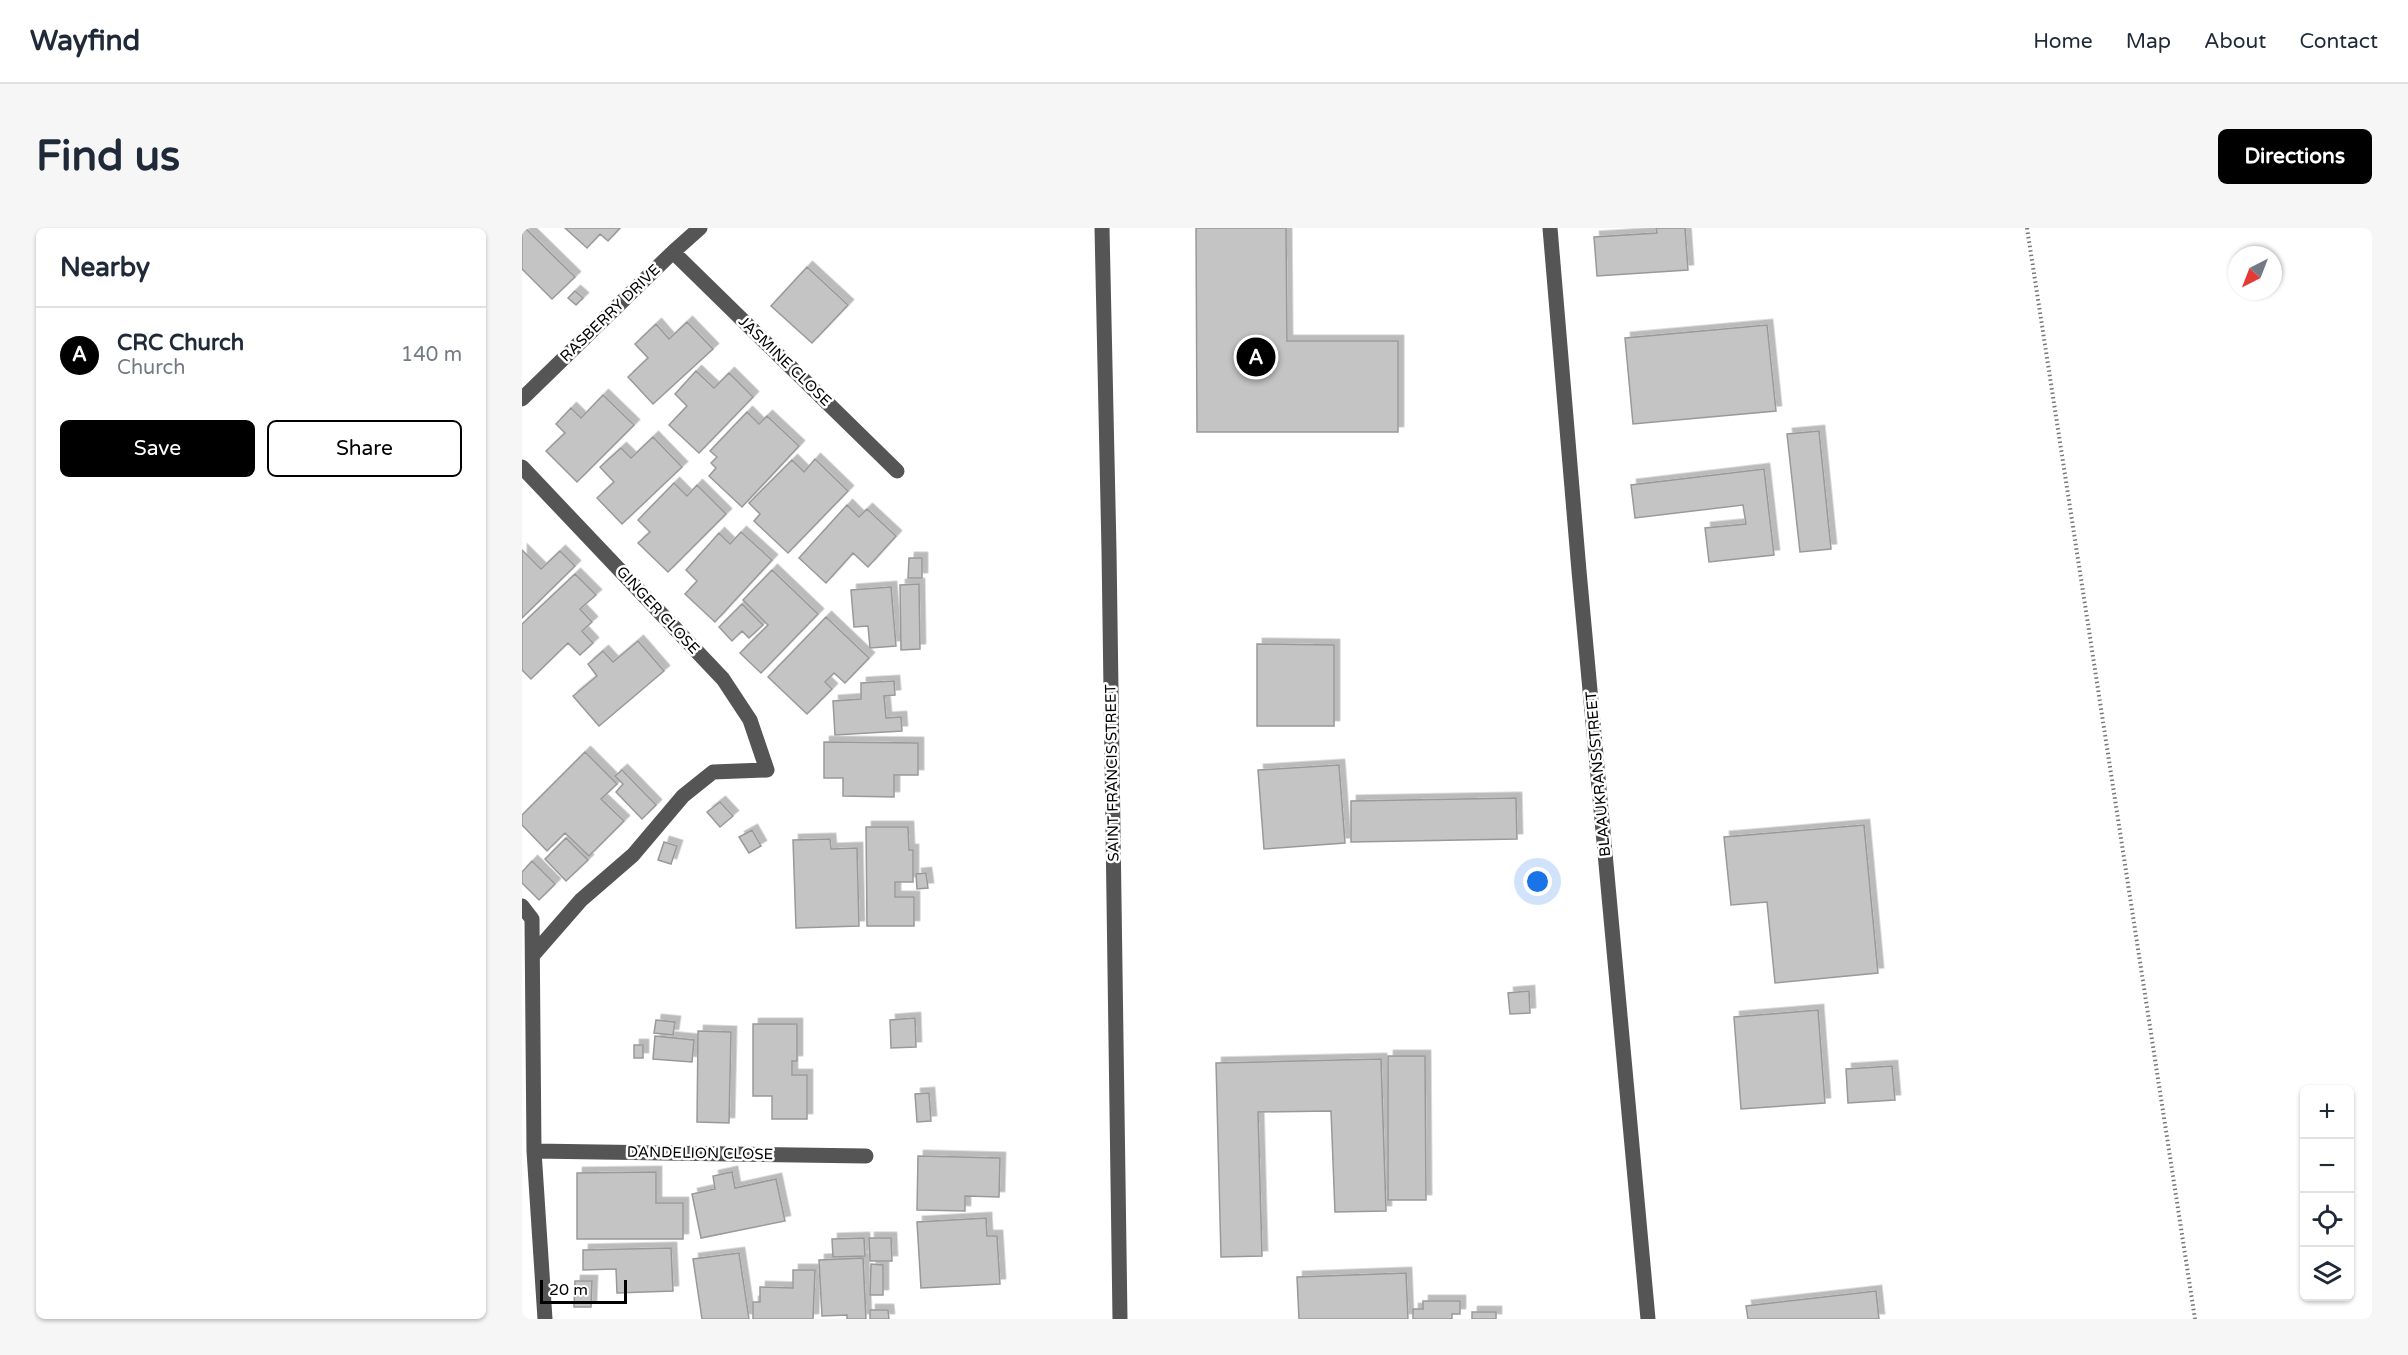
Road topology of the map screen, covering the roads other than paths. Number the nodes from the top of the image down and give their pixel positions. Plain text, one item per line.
1 (700, 228) edge
2 (1102, 228) edge
3 (1550, 228) edge
4 (673, 252) junction
5 (522, 399) edge
6 (522, 467) edge
7 (897, 471) dead end
8 (522, 906) edge
9 (533, 955) junction
10 (534, 1151) junction
11 (866, 1156) dead end
12 (545, 1319) edge
13 (1120, 1319) edge
14 (1648, 1319) edge

1 - 4 street, RASBERRY DRIVE
2 - 13 street, SAINT FRANCIS STREET
3 - 14 street, BLAAUKRANS STREET
4 - 5 street, RASBERRY DRIVE
4 - 7 street, JASMINE CLOSE
6 - 9 street, GINGER CLOSE
8 - 9 street
9 - 10 street
10 - 11 street, DANDELION CLOSE
10 - 12 street

